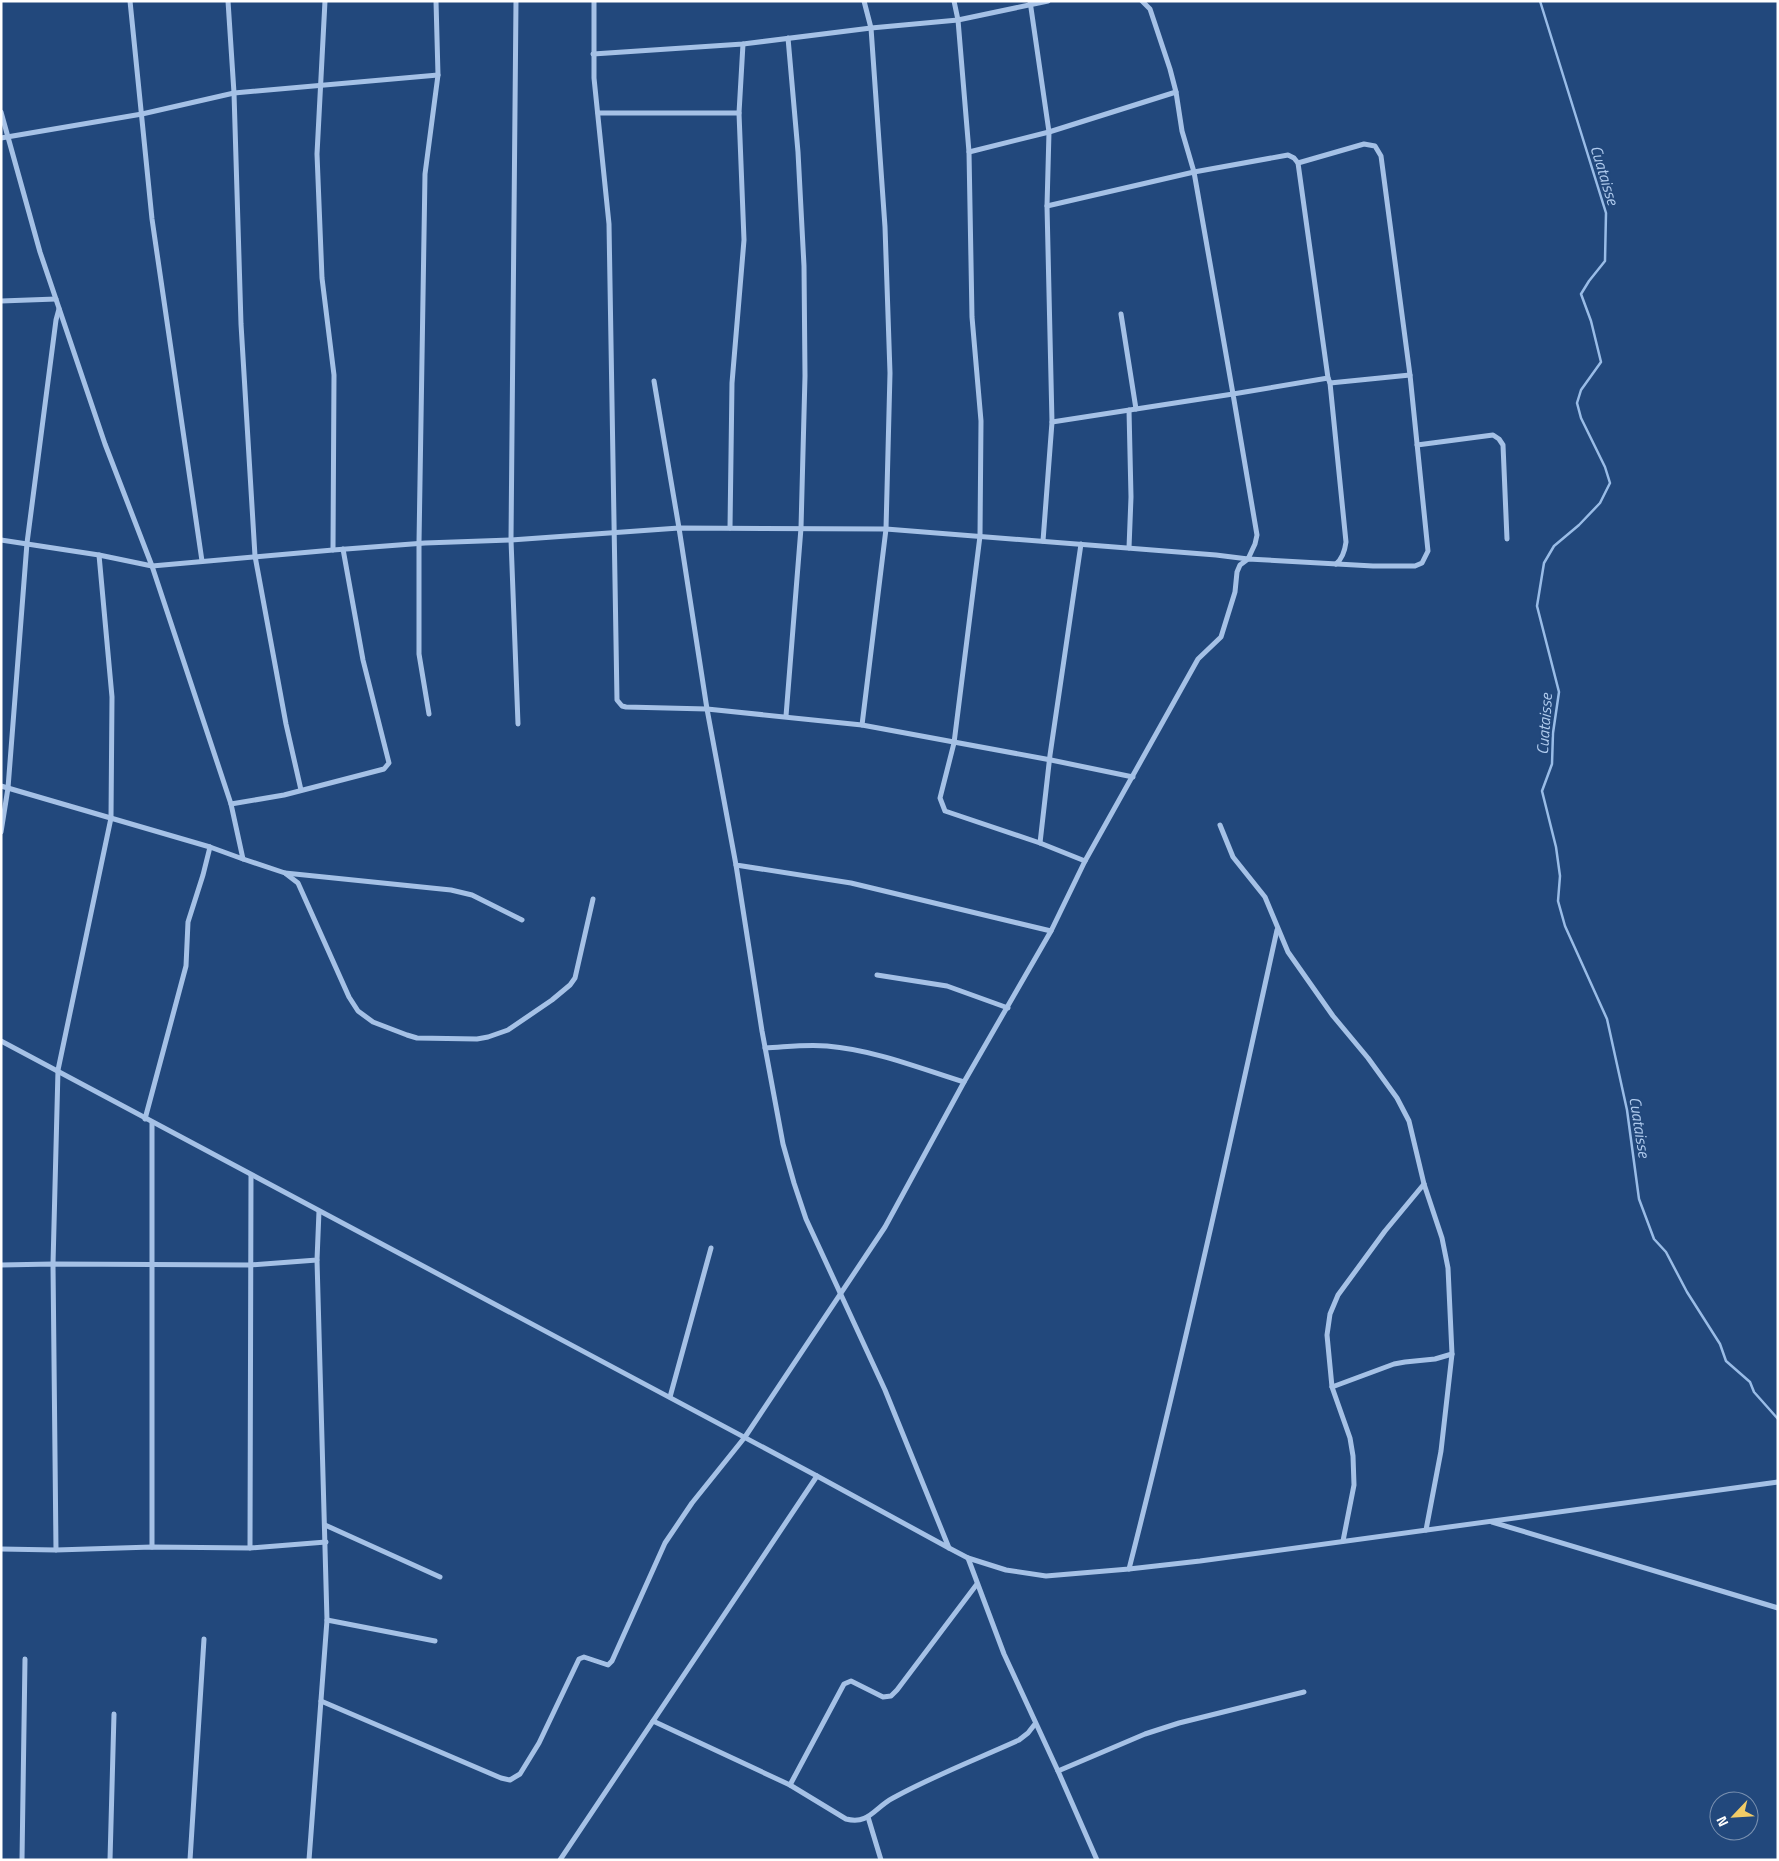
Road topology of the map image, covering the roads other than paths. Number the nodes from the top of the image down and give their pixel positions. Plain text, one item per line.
1 (130, 1) edge
2 (228, 1) edge
3 (325, 1) edge
4 (436, 1) edge
5 (516, 1) edge
6 (594, 1) edge
7 (864, 1) edge
8 (954, 1) edge
9 (1048, 1) edge
10 (1142, 1) edge
11 (1030, 3) edge
12 (958, 20) junction
13 (871, 28) junction
14 (788, 38) junction
15 (743, 44) junction
16 (593, 54) junction
17 (438, 75) junction
18 (322, 87) junction
19 (1176, 92) junction
20 (234, 93) junction
21 (1, 112) edge
22 (598, 112) junction
23 (739, 113) junction
24 (142, 114) junction
25 (1049, 132) junction
26 (10, 137) junction
27 (1, 138) edge
28 (969, 152) junction
29 (1298, 163) junction
30 (1194, 172) junction
31 (1047, 206) junction
32 (56, 299) junction
33 (1, 301) edge
34 (60, 309) junction
35 (1121, 314) dead end
36 (1410, 375) junction
37 (654, 381) dead end
38 (1329, 381) junction
39 (1233, 394) junction
40 (1136, 409) junction
41 (1129, 410) junction
42 (1052, 422) junction
43 (1417, 445) junction
44 (679, 528) junction
45 (730, 528) junction
46 (801, 528) junction
47 (886, 528) junction
48 (614, 531) junction
49 (980, 536) junction
50 (1506, 538) dead end
51 (1, 540) edge
52 (511, 540) junction
53 (1043, 541) junction
54 (27, 543) junction
55 (419, 543) junction
56 (1080, 544) junction
57 (1129, 548) junction
58 (343, 549) junction
59 (333, 550) junction
60 (99, 555) junction
61 (254, 556) junction
62 (1248, 559) junction
63 (202, 561) junction
64 (1336, 564) junction
65 (152, 566) junction
66 (707, 708) junction
67 (429, 714) dead end
68 (786, 716) junction
69 (518, 724) dead end
70 (862, 725) junction
71 (954, 743) junction
72 (1050, 760) junction
73 (1133, 777) junction
74 (1, 786) edge
75 (8, 788) junction
76 (301, 790) junction
77 (231, 804) junction
78 (110, 818) junction
79 (1220, 825) dead end
80 (1, 832) edge
81 (1040, 843) junction
82 (210, 847) junction
83 (243, 860) junction
84 (1085, 861) junction
85 (736, 865) junction
86 (285, 873) junction
87 (592, 899) dead end
88 (522, 920) dead end
89 (1278, 930) junction
90 (1051, 931) junction
91 (877, 975) dead end
92 (1008, 1008) junction
93 (1, 1041) edge
94 (765, 1048) junction
95 (58, 1070) junction
96 (964, 1082) junction
97 (145, 1119) junction
98 (152, 1123) junction
99 (251, 1175) junction
100 (1424, 1184) junction
101 (319, 1211) junction
102 (711, 1248) dead end
103 (318, 1260) junction
104 (54, 1264) junction
105 (153, 1264) junction
106 (1, 1265) edge
107 (250, 1265) junction
108 (840, 1293) junction
109 (1452, 1354) junction
110 (1332, 1387) junction
111 (670, 1397) junction
112 (745, 1437) junction
113 (817, 1476) junction
114 (1778, 1482) edge
115 (1489, 1521) junction
116 (326, 1525) junction
117 (1426, 1530) junction
118 (1343, 1541) junction
119 (326, 1542) junction
120 (152, 1547) junction
121 (250, 1548) junction
122 (949, 1548) junction
123 (1, 1549) edge
124 (56, 1550) junction
125 (968, 1558) junction
126 (1129, 1569) junction
127 (440, 1577) dead end
128 (977, 1584) junction
129 (1778, 1608) edge
130 (327, 1620) junction
131 (204, 1639) dead end
132 (435, 1641) dead end
133 (25, 1659) dead end
134 (1304, 1692) dead end
135 (321, 1701) junction
136 (114, 1714) dead end
137 (653, 1721) junction
138 (1035, 1724) junction
139 (1058, 1771) junction
140 (790, 1785) junction
141 (868, 1816) junction
142 (22, 1860) edge
143 (110, 1860) edge
144 (190, 1860) edge
145 (309, 1860) edge
146 (560, 1860) edge
147 (880, 1860) edge
148 (1097, 1860) edge

1 - 24 street
2 - 20 street
3 - 18 street
4 - 17 street
5 - 52 street
6 - 16 street
7 - 13 street
8 - 12 street
9 - 11 street
10 - 19 street
11 - 12 street
11 - 25 street
12 - 13 street
12 - 28 street
13 - 14 street
13 - 47 street
14 - 15 street
14 - 46 street
15 - 16 street
15 - 23 street
16 - 22 street
17 - 18 street
17 - 55 street
18 - 20 street
18 - 59 street
19 - 25 street
19 - 30 street
20 - 24 street
20 - 61 street
21 - 26 street
22 - 23 street
22 - 48 street
23 - 45 street
24 - 26 street
24 - 63 street
25 - 28 street
25 - 31 street
26 - 27 street
26 - 32 street
28 - 49 street
29 - 30 street
29 - 36 street
29 - 38 street
30 - 31 street
30 - 39 street
31 - 42 street
32 - 33 street
32 - 34 street
34 - 54 street
34 - 65 street
35 - 40 street
36 - 38 street
36 - 43 street
37 - 44 street
38 - 39 street
38 - 64 street
39 - 40 street
39 - 62 street
40 - 41 street
41 - 42 street
41 - 57 street
42 - 53 street
43 - 50 street
43 - 64 street
44 - 45 street
44 - 48 street
44 - 66 street
45 - 46 street
46 - 47 street
46 - 68 street
47 - 49 street
47 - 70 street
48 - 52 street
48 - 66 street
49 - 53 street
49 - 71 street
51 - 54 street
52 - 55 street
52 - 69 street
53 - 56 street
54 - 60 street
54 - 75 street
55 - 58 street
55 - 67 street
56 - 57 street
56 - 72 street
57 - 62 street
58 - 59 street
58 - 76 street
59 - 61 street
60 - 65 street
60 - 78 street
61 - 63 street
61 - 76 street
62 - 64 street
62 - 73 street
63 - 65 street
65 - 77 street
66 - 68 street
66 - 85 street
68 - 70 street
70 - 71 street
71 - 72 street
71 - 81 street
72 - 73 street
72 - 81 street
73 - 84 street
74 - 75 street
75 - 78 street
75 - 80 street
76 - 77 street
77 - 83 street
78 - 82 street
78 - 95 street
79 - 89 street
81 - 84 street
82 - 83 street
82 - 97 street
83 - 86 street
84 - 90 street
85 - 90 street
85 - 94 street
86 - 87 street
86 - 88 street
89 - 100 street
89 - 126 street
90 - 92 street
91 - 92 street
92 - 96 street
93 - 95 street
94 - 96 street
94 - 108 street
95 - 97 street
95 - 104 street
96 - 108 street
97 - 98 street
98 - 99 street
98 - 105 street
99 - 101 street
99 - 107 street
100 - 109 street
100 - 110 street
101 - 103 street
101 - 111 street
102 - 111 street
103 - 107 street
103 - 116 street
104 - 105 street
104 - 106 street
104 - 124 street
105 - 107 street
105 - 120 street
107 - 121 street
108 - 112 street
108 - 122 street
109 - 110 street
109 - 117 street
110 - 118 street
111 - 112 street
112 - 113 street
112 - 135 street
113 - 122 street
113 - 137 street
114 - 115 street
115 - 117 street
115 - 129 street
116 - 119 street
116 - 127 street
117 - 118 street
118 - 126 street
119 - 121 street
119 - 130 street
120 - 121 street
120 - 124 street
122 - 125 street
123 - 124 street
125 - 126 street
125 - 128 street
128 - 138 street
128 - 140 street
130 - 132 street
130 - 135 street
131 - 144 street
133 - 142 street
134 - 139 street
135 - 145 street
136 - 143 street
137 - 140 street
137 - 146 street
138 - 139 street
138 - 141 street
139 - 148 street
140 - 141 street
141 - 147 street

